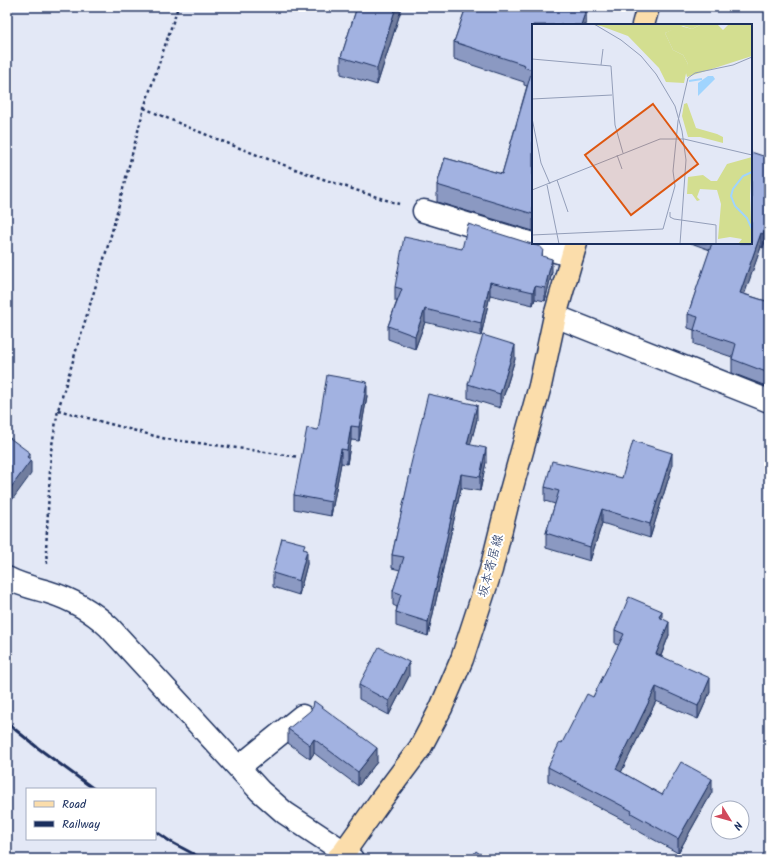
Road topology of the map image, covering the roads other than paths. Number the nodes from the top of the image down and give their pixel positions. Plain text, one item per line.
1 (648, 7) edge
2 (643, 24) edge
3 (424, 211) road end
4 (532, 239) edge
5 (551, 244) edge
6 (574, 250) edge
7 (555, 316) junction
8 (769, 401) edge
9 (7, 578) edge
10 (302, 716) edge
11 (239, 767) junction
12 (345, 857) edge

1 - 2 main road
3 - 4 street
5 - 6 street
6 - 7 main road, 坂本寄居線
7 - 8 street
7 - 12 main road, 坂本寄居線
9 - 11 street
10 - 11 street
11 - 12 street

